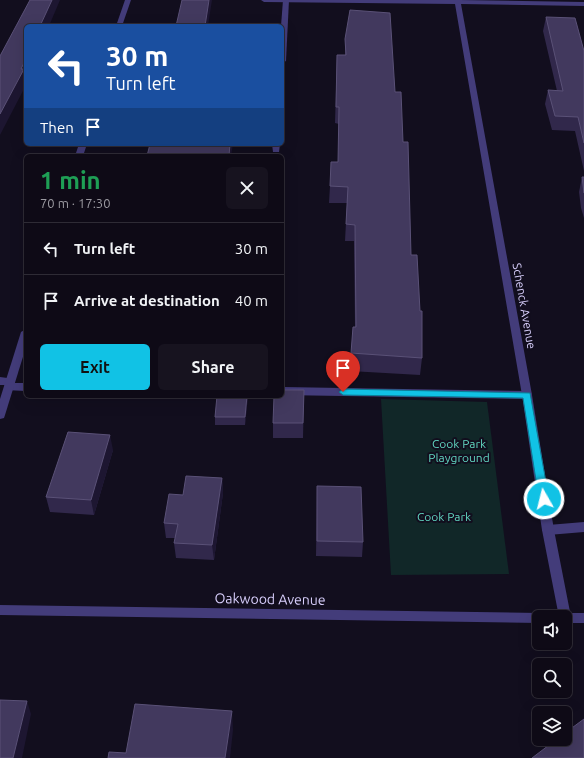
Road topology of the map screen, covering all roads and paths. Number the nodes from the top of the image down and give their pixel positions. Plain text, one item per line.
1 (128, 0) edge
2 (264, 0) edge
3 (286, 0) edge
4 (457, 2) edge
5 (584, 4) edge
6 (120, 24) edge
7 (284, 30) edge
8 (24, 338) edge
9 (0, 382) edge
10 (10, 384) junction
11 (24, 387) edge
12 (284, 391) edge
13 (527, 395) junction
14 (0, 415) edge
15 (584, 527) edge
16 (548, 530) junction
17 (0, 610) edge
18 (563, 610) edge
19 (532, 618) edge
20 (572, 618) edge
21 (584, 618) edge

1 - 6 street
2 - 3 street
3 - 4 street
3 - 7 street
4 - 5 street
4 - 13 street, Schenck Avenue
8 - 10 street
9 - 10 street
10 - 11 street
10 - 14 street
12 - 13 street
13 - 16 street, Schenck Avenue
15 - 16 street
16 - 18 street, Schenck Avenue
17 - 19 street, Oakwood Avenue
20 - 21 street

